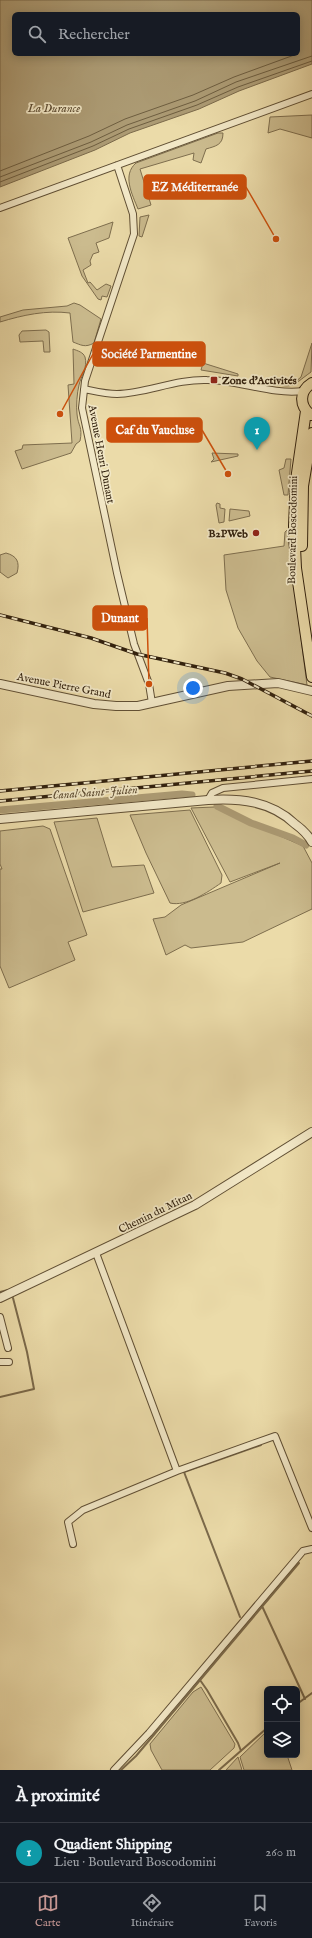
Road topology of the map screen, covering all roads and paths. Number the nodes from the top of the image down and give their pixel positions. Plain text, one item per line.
1 (312, 94) edge
2 (116, 165) junction
3 (0, 208) edge
4 (312, 383) edge
5 (84, 389) junction
6 (303, 391) junction
7 (289, 393) junction
8 (307, 409) edge
9 (312, 433) edge
10 (302, 604) junction
11 (312, 677) edge
12 (0, 684) edge
13 (312, 691) edge
14 (152, 703) junction
15 (312, 780) edge
16 (208, 800) junction
17 (0, 819) edge
18 (312, 842) edge
19 (312, 1132) edge
20 (96, 1253) junction
21 (0, 1298) edge
22 (0, 1316) edge
23 (8, 1348) dead end
24 (0, 1362) edge
25 (9, 1362) dead end
26 (177, 1471) junction
27 (312, 1528) edge
28 (73, 1544) dead end
29 (312, 1549) edge
30 (114, 1770) edge

1 - 2 street
2 - 3 street
2 - 5 street, Avenue Henri Dunant
4 - 6 main road
5 - 7 street
5 - 14 street, Avenue Henri Dunant
6 - 7 street
6 - 8 main road, Boulevard Boscodomini
7 - 8 street
8 - 10 main road, Boulevard Boscodomini
9 - 10 main road, Boulevard Boscodomini
10 - 11 main road, Boulevard Boscodomini
12 - 14 street, Avenue Pierre Grand
13 - 14 street, Avenue Pierre Grand
15 - 16 street
16 - 17 street
16 - 18 street
19 - 20 street, Chemin du Mitan
20 - 21 street, Chemin du Mitan
20 - 26 street
22 - 23 street
24 - 25 street
26 - 27 street
26 - 28 street
29 - 30 street

